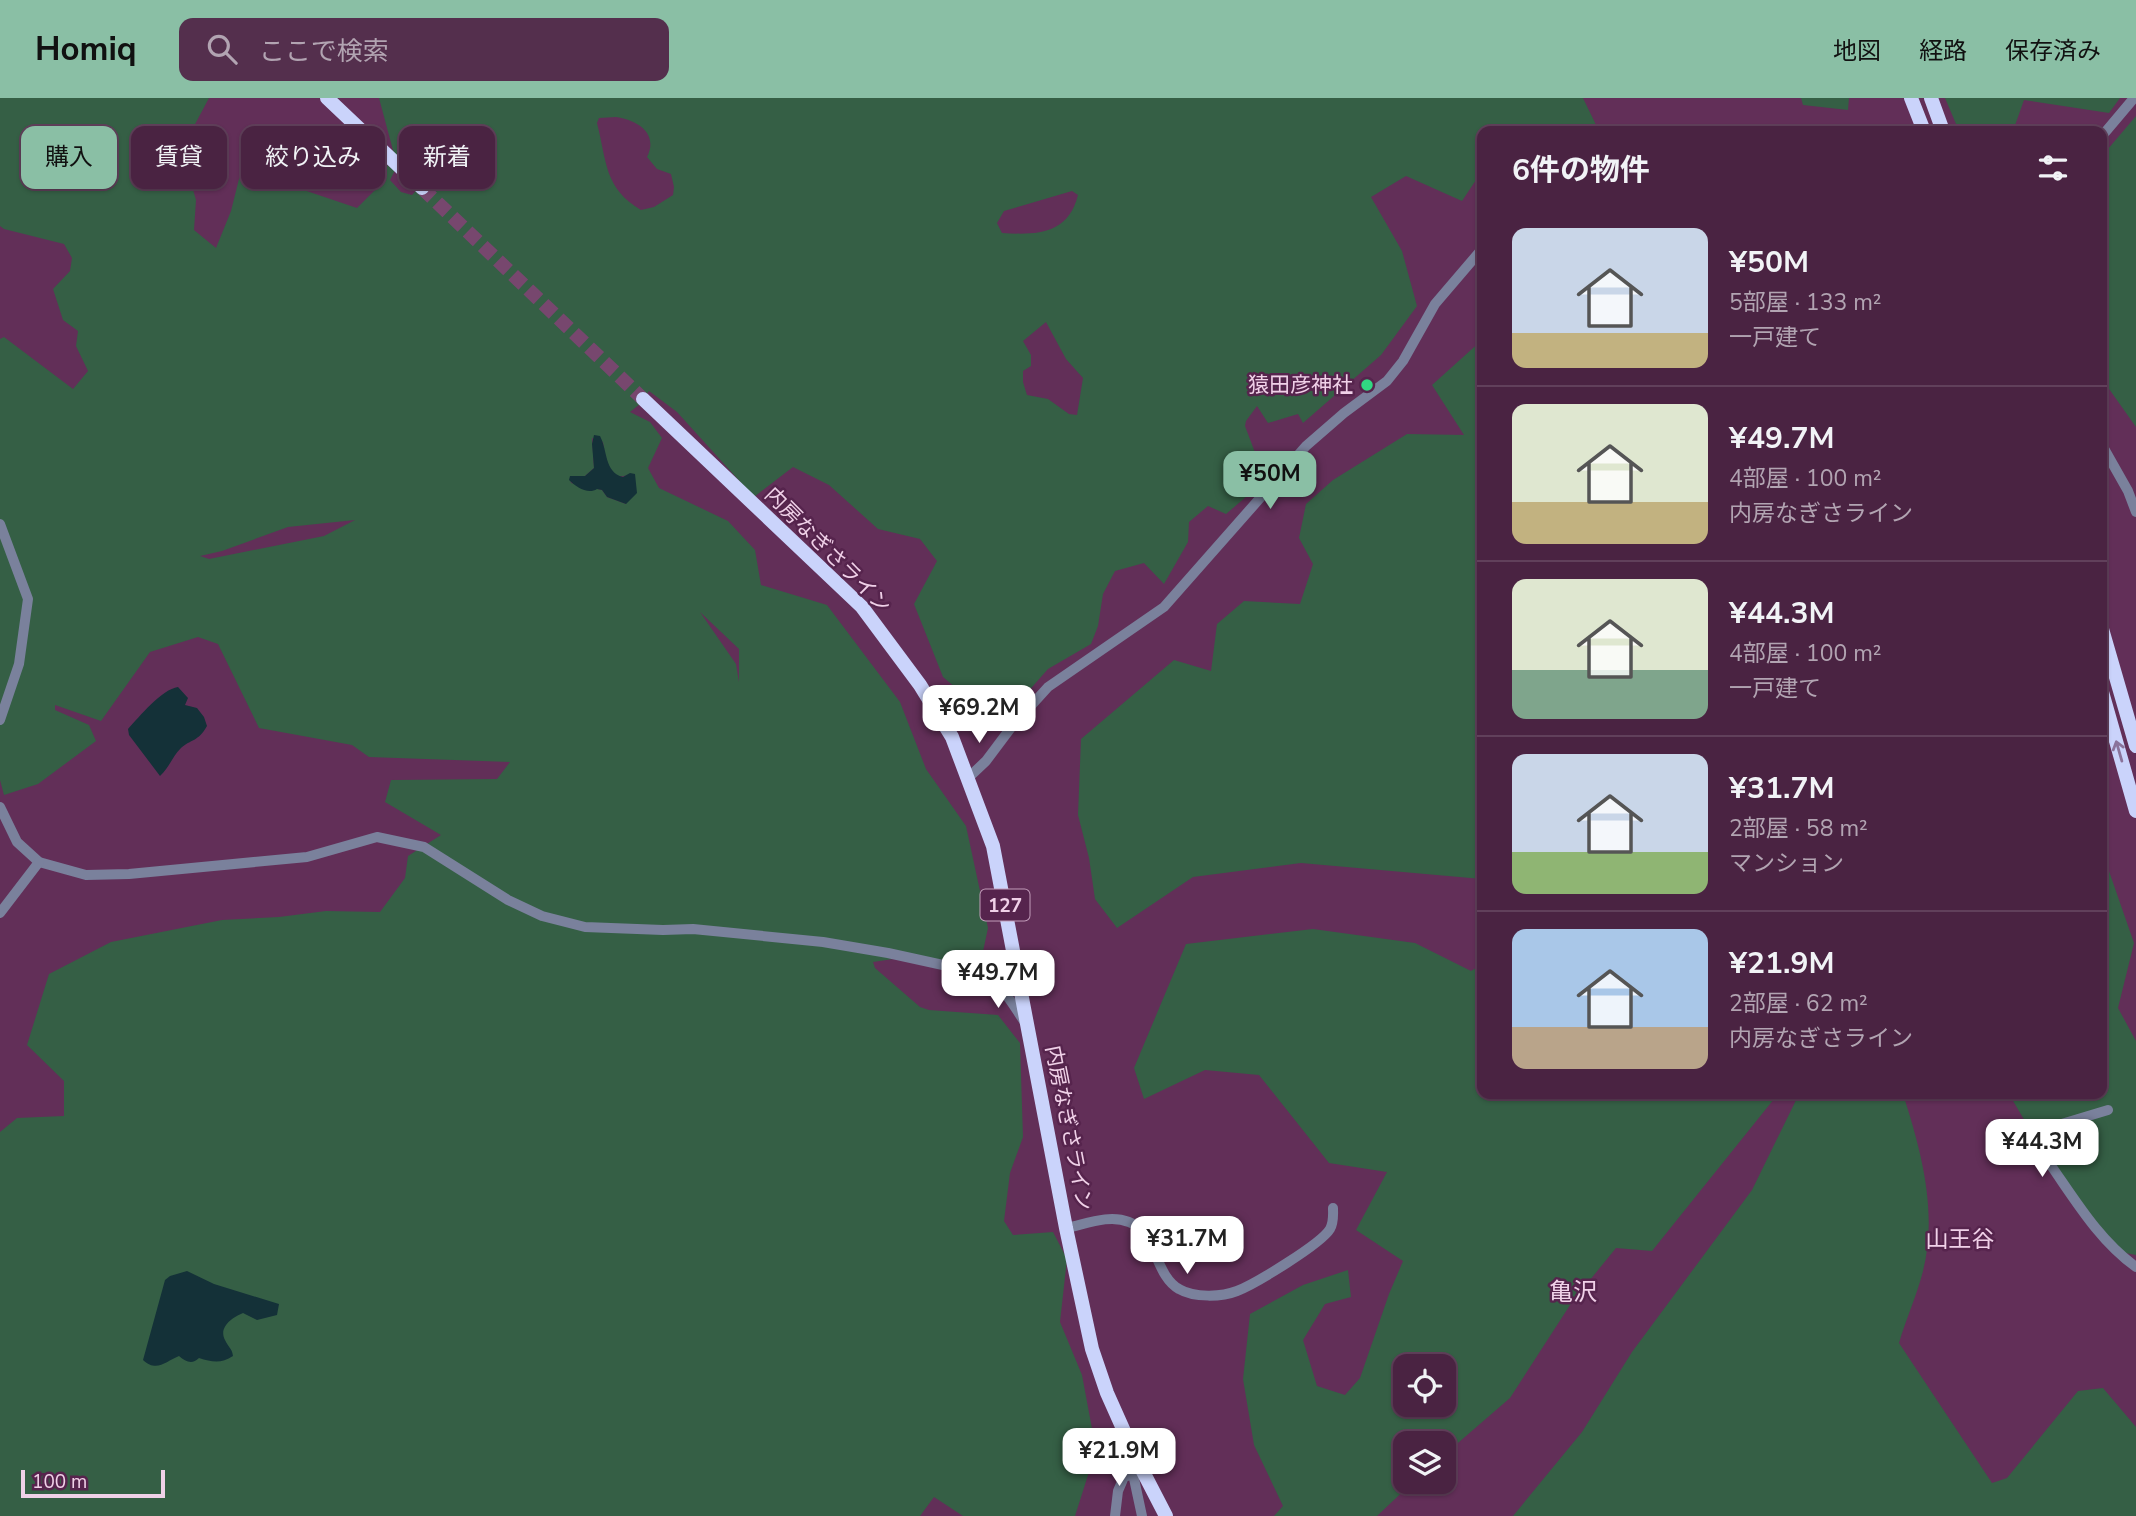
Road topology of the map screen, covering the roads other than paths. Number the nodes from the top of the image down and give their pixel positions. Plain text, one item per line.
1 (327, 98) edge
2 (1911, 98) edge
3 (1930, 98) edge
4 (2134, 98) edge
5 (1922, 126) edge
6 (1941, 126) edge
7 (2107, 131) edge
8 (399, 166) edge
9 (1477, 255) edge
10 (643, 399) tunnel mouth
11 (2107, 454) edge
12 (2136, 512) edge
13 (0, 524) edge
14 (2107, 646) edge
15 (2107, 710) edge
16 (0, 720) edge
17 (2136, 746) edge
18 (968, 778) junction
19 (0, 807) edge
20 (2136, 811) edge
21 (39, 862) junction
22 (0, 913) edge
23 (1015, 957) junction
24 (984, 974) junction
25 (1028, 1027) junction
26 (2108, 1110) dead end
27 (1333, 1208) dead end
28 (1066, 1228) junction
29 (2136, 1267) edge
30 (1136, 1458) junction
31 (1133, 1474) junction
32 (1115, 1516) edge
33 (1142, 1516) edge
34 (1166, 1516) edge

1 - 8 highway
2 - 5 highway
3 - 6 highway
4 - 7 street
9 - 18 street
10 - 18 highway, 内房なぎさライン / 127
11 - 12 street
13 - 16 street
14 - 17 highway
20 -> 15 highway
18 - 23 highway, 内房なぎさライン / 127
19 - 21 street
21 - 22 street
21 - 24 street
23 - 24 street
23 - 25 highway, 内房なぎさライン / 127
24 - 25 street
25 - 28 highway, 内房なぎさライン / 127
26 - 29 street
27 - 28 street
28 - 30 highway, 内房なぎさライン / 127
30 - 31 street
30 - 34 highway, 内房なぎさライン / 127
31 - 32 street
31 - 33 street

